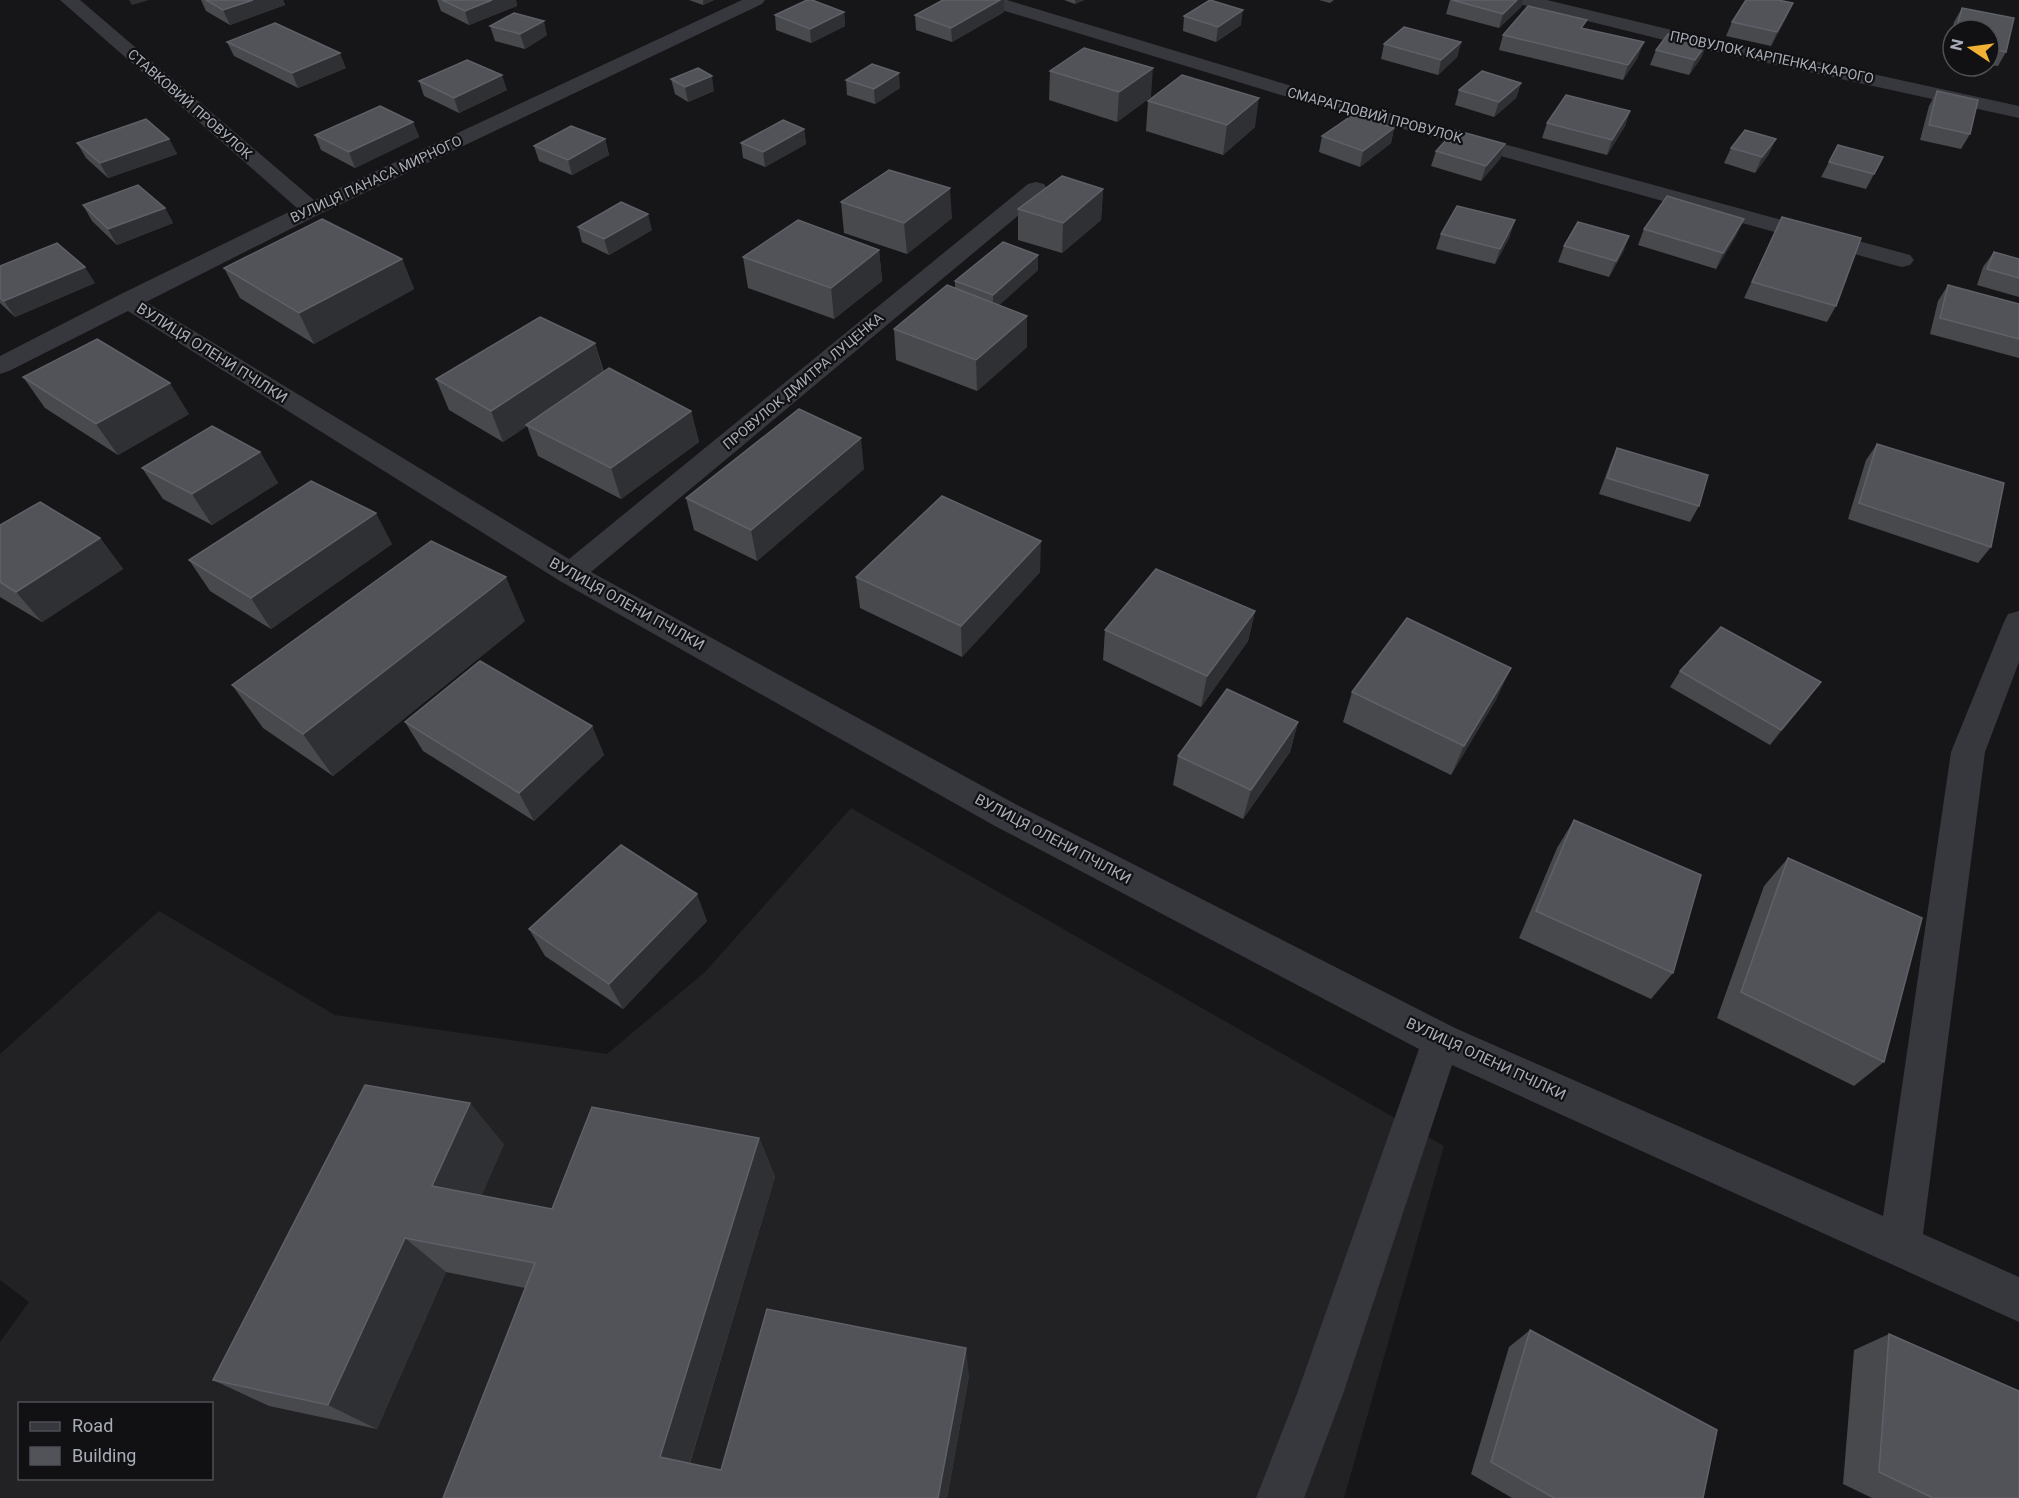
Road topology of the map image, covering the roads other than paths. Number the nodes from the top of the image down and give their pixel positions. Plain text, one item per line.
1 (69, 0) edge
2 (756, 0) edge
3 (988, 0) edge
4 (1526, 0) edge
5 (2019, 112) edge
6 (1036, 189) dead end
7 (312, 209) junction
8 (1902, 260) dead end
9 (127, 300) junction
10 (0, 366) edge
11 (570, 574) junction
12 (2019, 622) edge
13 (1441, 1041) junction
14 (1900, 1246) junction
15 (2019, 1300) edge
16 (1280, 1498) edge

1 - 7 street, СТАВКОВИЙ ПРОВУЛОК
2 - 7 street, ВУЛИЦЯ ПАНАСА МИРНОГО
3 - 8 street, СМАРАГДОВИЙ ПРОВУЛОК
4 - 5 street, ПРОВУЛОК КАРПЕНКА-КАРОГО
6 - 11 street, ПРОВУЛОК ДМИТРА ЛУЦЕНКА
7 - 9 street, ВУЛИЦЯ ПАНАСА МИРНОГО
9 - 10 street, ВУЛИЦЯ ПАНАСА МИРНОГО
9 - 11 street, ВУЛИЦЯ ОЛЕНИ ПЧІЛКИ
11 - 13 street, ВУЛИЦЯ ОЛЕНИ ПЧІЛКИ
12 - 14 street
13 - 14 street, ВУЛИЦЯ ОЛЕНИ ПЧІЛКИ
13 - 16 street
14 - 15 street, ВУЛИЦЯ ОЛЕНИ ПЧІЛКИ

